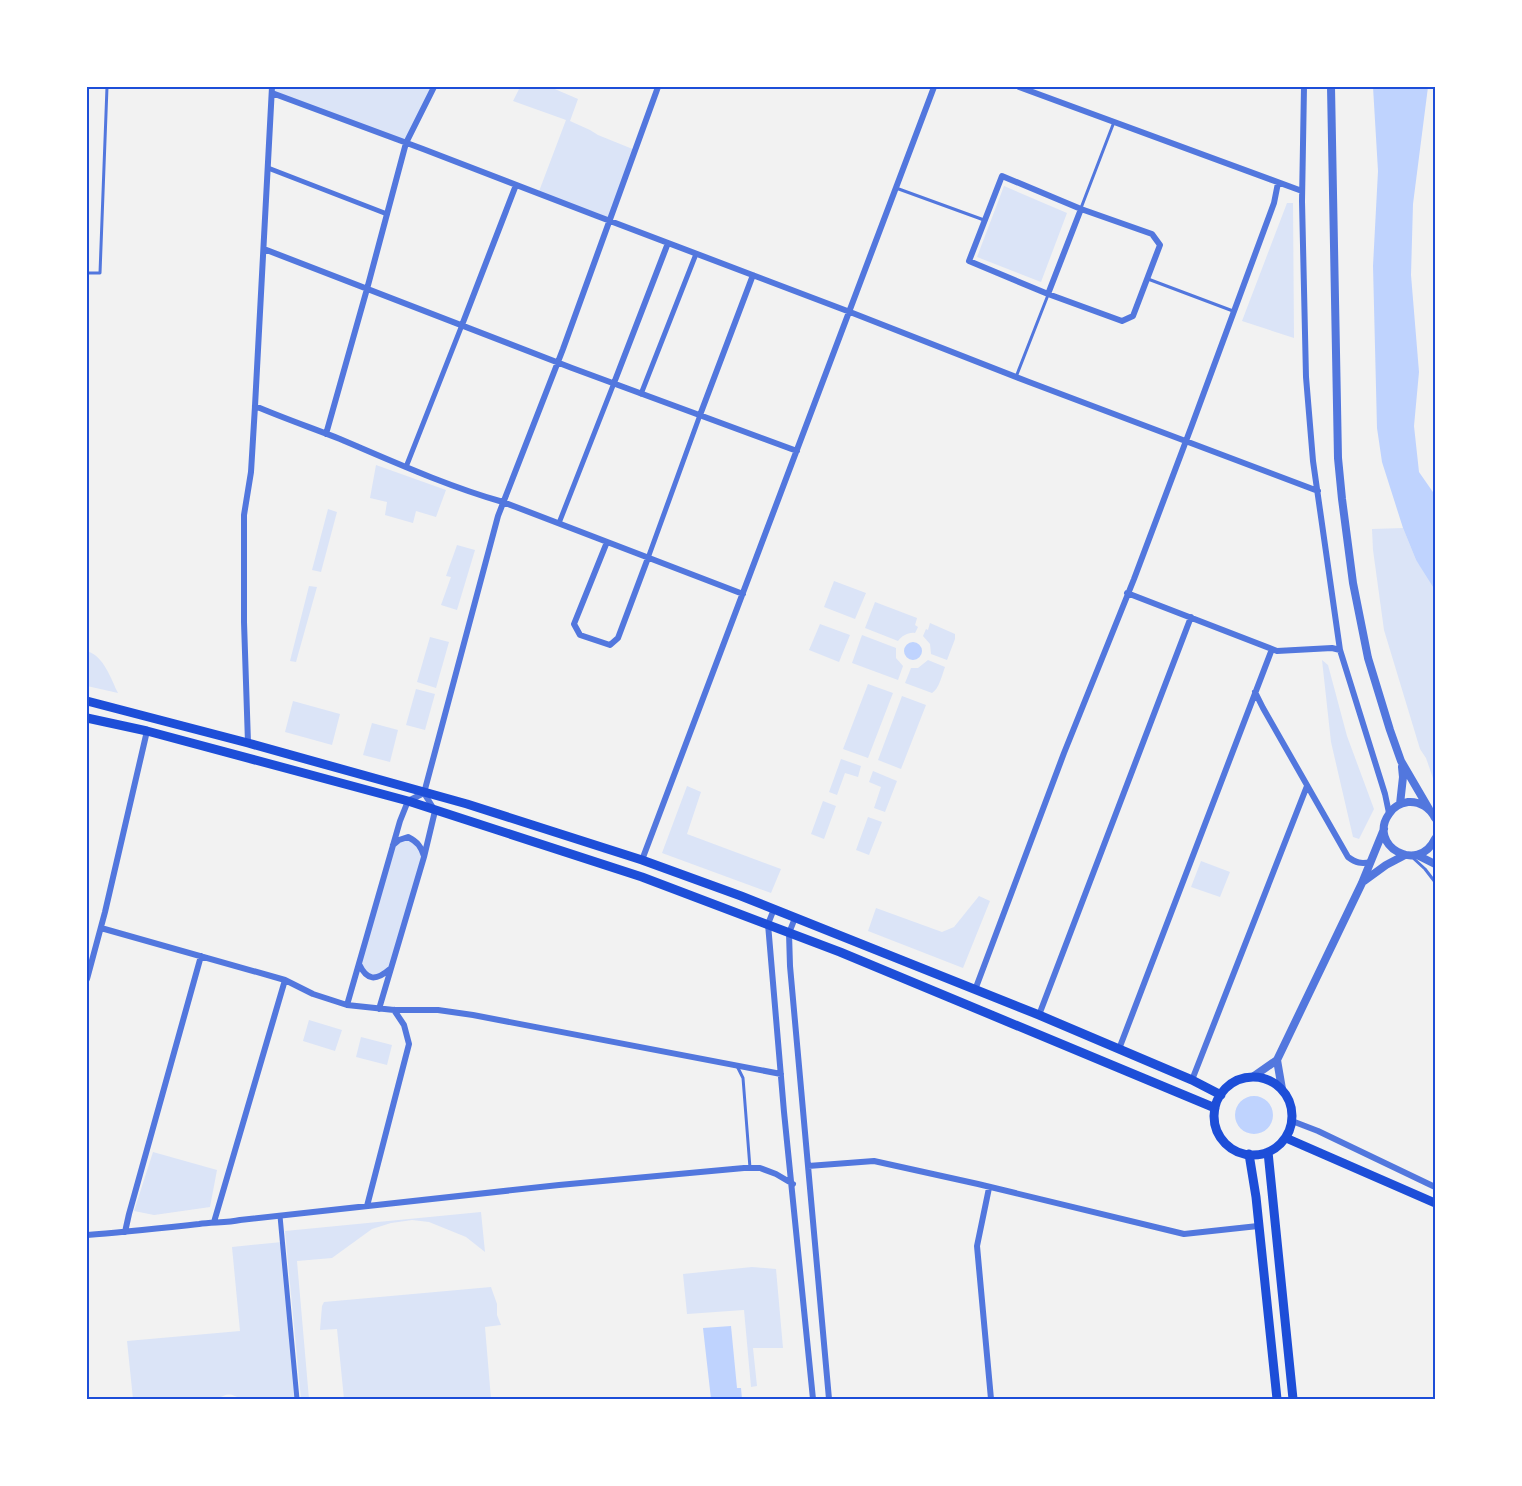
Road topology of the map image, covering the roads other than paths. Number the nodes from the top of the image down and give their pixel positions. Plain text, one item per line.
1 (107, 87) edge
2 (434, 87) edge
3 (658, 87) edge
4 (934, 87) edge
5 (1019, 87) edge
6 (1304, 87) edge
7 (1330, 87) edge
8 (272, 90) edge
9 (1114, 122) junction
10 (406, 143) junction
11 (268, 168) junction
12 (1278, 183) junction
13 (516, 185) junction
14 (896, 188) junction
15 (1302, 191) junction
16 (1081, 209) junction
17 (387, 214) junction
18 (984, 220) junction
19 (609, 221) junction
20 (668, 243) junction
21 (264, 249) junction
22 (696, 254) junction
23 (87, 273) edge
24 (753, 275) junction
25 (1148, 279) junction
26 (367, 289) junction
27 (1048, 294) junction
28 (850, 312) junction
29 (1234, 312) junction
30 (462, 326) junction
31 (558, 362) junction
32 (1016, 377) junction
33 (614, 383) junction
34 (641, 394) junction
35 (255, 406) junction
36 (700, 415) junction
37 (326, 434) junction
38 (1186, 441) junction
39 (797, 451) junction
40 (406, 467) junction
41 (1318, 491) junction
42 (503, 502) junction
43 (560, 524) junction
44 (607, 542) junction
45 (648, 558) junction
46 (1127, 593) junction
47 (743, 594) junction
48 (1191, 617) junction
49 (1272, 649) junction
50 (1340, 650) junction
51 (1256, 692) junction
52 (87, 701) edge
53 (87, 718) edge
54 (147, 731) junction
55 (248, 743) junction
56 (1401, 761) junction
57 (1308, 786) junction
58 (424, 793) junction
59 (408, 801) junction
60 (1400, 804) junction
61 (1429, 809) junction
62 (435, 811) junction
63 (1389, 813) junction
64 (1435, 818) edge
65 (1384, 829) junction
66 (1435, 839) edge
67 (392, 846) junction
68 (1411, 856) junction
69 (424, 857) junction
70 (642, 860) junction
71 (1371, 862) junction
72 (1435, 864) edge
73 (1435, 882) edge
74 (1362, 884) junction
75 (774, 909) junction
76 (795, 918) junction
77 (768, 924) junction
78 (100, 928) junction
79 (789, 933) junction
80 (201, 956) junction
81 (358, 963) junction
82 (392, 968) junction
83 (87, 979) edge
84 (285, 980) junction
85 (975, 990) junction
86 (346, 1005) junction
87 (379, 1009) junction
88 (394, 1010) junction
89 (1040, 1015) junction
90 (1119, 1049) junction
91 (1277, 1060) junction
92 (737, 1066) junction
93 (781, 1074) junction
94 (1254, 1077) junction
95 (1192, 1080) junction
96 (1282, 1089) junction
97 (1221, 1095) junction
98 (1215, 1108) junction
99 (1292, 1121) junction
100 (1286, 1138) junction
101 (1268, 1152) junction
102 (1249, 1154) junction
103 (808, 1166) junction
104 (750, 1168) junction
105 (793, 1184) junction
106 (1435, 1187) edge
107 (989, 1188) junction
108 (1435, 1203) edge
109 (367, 1206) junction
110 (280, 1216) junction
111 (214, 1222) junction
112 (1258, 1226) junction
113 (125, 1232) junction
114 (87, 1235) edge
115 (297, 1399) edge
116 (813, 1399) edge
117 (829, 1399) edge
118 (991, 1399) edge
119 (1277, 1399) edge
120 (1293, 1399) edge

1 - 23 lane
2 - 10 street
3 - 19 street
4 - 14 street
5 - 9 street
6 - 15 street
7 - 56 street
8 - 10 street
8 - 11 street
9 - 12 street
9 - 16 lane
10 - 13 street
10 - 17 street
11 - 17 street
11 - 21 street
12 - 15 street
12 - 29 street
13 - 19 street
13 - 30 street
14 - 18 lane
14 - 28 street
15 - 41 street
16 - 18 street
16 - 25 street
16 - 27 street
17 - 26 street
18 - 27 street
19 - 20 street
19 - 31 street
20 - 22 street
20 - 33 street
21 - 26 street
21 - 35 street
22 - 24 street
22 - 34 street
24 - 28 street
24 - 36 street
25 - 27 street
25 - 29 lane
26 - 30 street
26 - 37 street
27 - 32 lane
28 - 32 street
28 - 39 street
29 - 38 street
30 - 31 street
30 - 40 street
31 - 33 street
31 - 42 street
32 - 38 street
33 - 34 street
33 - 43 street
34 - 36 street
35 - 37 street
35 - 55 street
36 - 39 street
36 - 45 street
37 - 40 street
38 - 41 street
38 - 46 street
39 - 47 street
40 - 42 street
41 - 50 street
42 - 43 street
42 - 58 street
43 - 44 street
44 - 45 street
44 - 45 street
45 - 47 street
46 - 48 street
46 - 85 street
47 - 70 street
48 - 49 street
48 - 89 street
49 - 50 street
49 - 51 street
50 - 63 street
51 - 57 street
51 - 90 street
52 - 55 main road
53 - 54 main road
54 - 59 main road
54 - 78 street
55 - 58 main road
56 - 60 street
56 - 61 street
57 - 71 street
57 - 95 street
58 - 59 street
58 - 62 street
58 - 70 main road
59 - 62 main road
59 - 67 street
60 - 61 street
60 - 63 street
61 - 64 street
62 - 69 street
62 - 77 main road
63 - 65 street
65 - 68 street
65 - 71 street
66 - 68 street
67 - 69 street
67 - 81 street
68 - 72 street
68 - 73 lane
68 - 74 street
69 - 82 street
70 - 75 main road
71 - 74 street
74 - 91 street
75 - 76 main road
75 - 77 street
76 - 79 street
76 - 85 main road
77 - 79 main road
77 - 93 street
78 - 80 street
78 - 83 street
79 - 98 main road
79 - 103 street
80 - 84 street
80 - 113 street
81 - 82 street
81 - 86 street
82 - 87 street
84 - 86 street
84 - 111 street
85 - 89 main road
86 - 87 street
87 - 88 street
88 - 92 street
88 - 109 street
89 - 90 main road
90 - 95 main road
91 - 94 street
91 - 96 street
92 - 93 street
92 - 104 lane
93 - 105 street
94 - 96 main road
94 - 97 main road
95 - 97 main road
96 - 99 main road
97 - 98 main road
98 - 102 main road
99 - 100 main road
99 - 106 street
100 - 101 main road
100 - 108 main road
101 - 102 main road
101 - 120 main road
102 - 112 main road
103 - 107 street
103 - 117 street
104 - 105 street
104 - 109 street
105 - 116 street
107 - 112 street
107 - 118 street
109 - 110 street
110 - 111 street
110 - 115 street
111 - 113 street
112 - 119 main road
113 - 114 street

